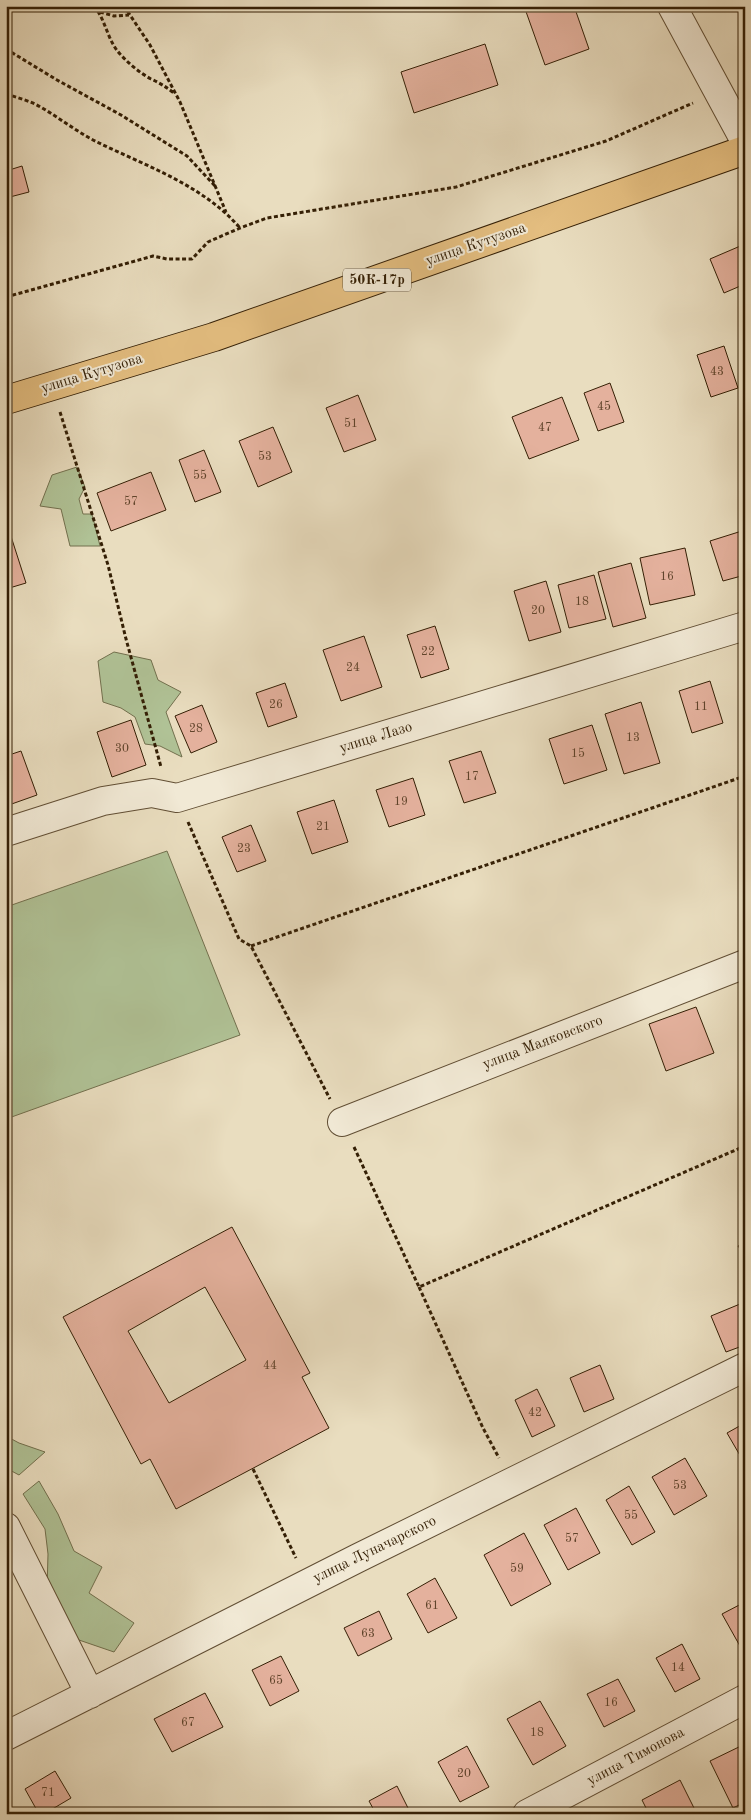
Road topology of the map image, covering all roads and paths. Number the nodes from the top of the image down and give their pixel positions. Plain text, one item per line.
1 (94, 6) edge
2 (124, 6) edge
3 (672, 6) edge
4 (99, 12) junction
5 (129, 15) junction
6 (6, 49) edge
7 (6, 94) edge
8 (176, 95) junction
9 (721, 97) junction
10 (745, 141) edge
11 (745, 150) edge
12 (216, 188) junction
13 (226, 212) junction
14 (240, 228) junction
15 (6, 297) edge
16 (52, 386) junction
17 (6, 400) edge
18 (745, 626) edge
19 (745, 776) edge
20 (178, 798) junction
21 (6, 832) edge
22 (251, 946) junction
23 (745, 964) edge
24 (342, 1122) junction
25 (745, 1146) edge
26 (419, 1287) junction
27 (745, 1367) edge
28 (253, 1469) dead end
29 (512, 1482) junction
30 (6, 1527) edge
31 (308, 1583) junction
32 (90, 1694) junction
33 (745, 1699) edge
34 (6, 1736) edge
35 (527, 1814) edge

1 - 4 path
2 - 5 path
3 - 9 street
4 - 5 path
4 - 8 path
5 - 8 path
6 - 12 path
7 - 13 path
8 - 12 path
9 - 10 street
9 - 14 path
11 - 16 main road, улица Кутузова / 50К-17р
12 - 13 path
13 - 14 path
14 - 15 path
16 - 17 main road, улица Кутузова / 50К-17р
16 - 20 path
18 - 20 street, улица Лазо
19 - 22 path
20 - 21 street, улица Лазо
20 - 22 path
22 - 24 path
23 - 24 street, улица Маяковского
24 - 26 path
25 - 26 path
26 - 29 path
27 - 29 street, улица Луначарского
28 - 31 path
29 - 31 street, улица Луначарского
30 - 32 street
31 - 32 street, улица Луначарского
32 - 34 street, улица Луначарского
33 - 35 street, улица Тимонова

